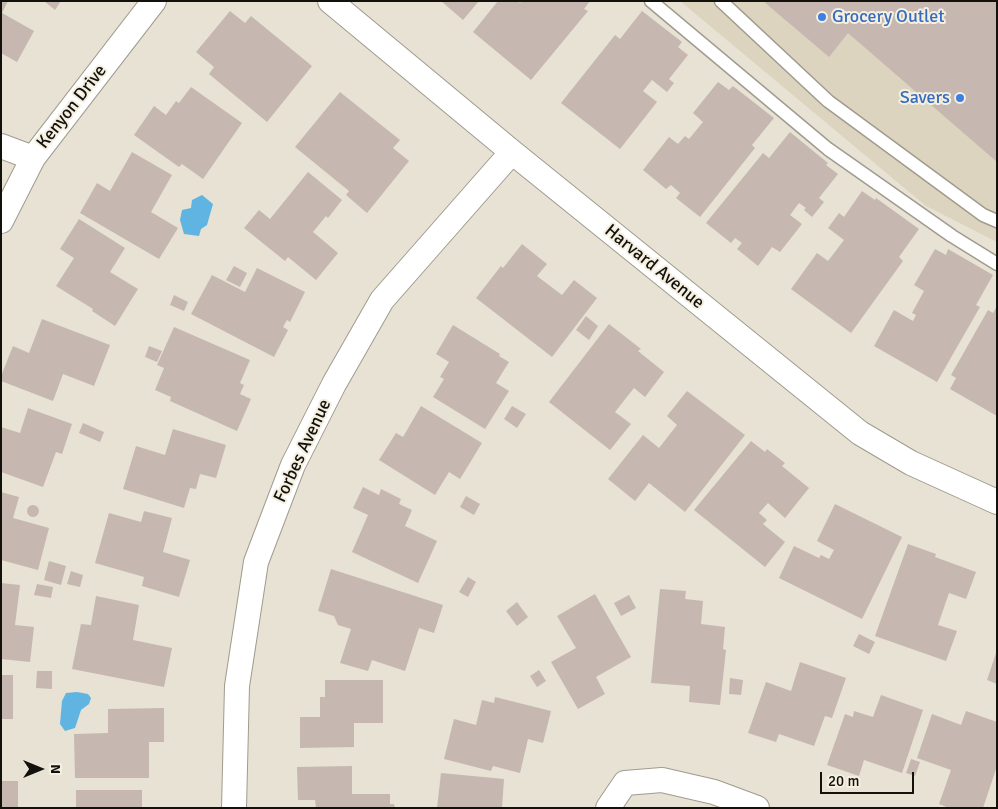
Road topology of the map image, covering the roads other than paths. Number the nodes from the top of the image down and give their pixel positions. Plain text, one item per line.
1 (154, 1) edge
2 (330, 1) edge
3 (651, 1) edge
4 (721, 1) edge
5 (1, 146) edge
6 (512, 152) junction
7 (32, 158) junction
8 (1, 221) edge
9 (997, 222) edge
10 (997, 264) edge
11 (997, 502) edge
12 (234, 808) edge
13 (608, 808) edge
14 (757, 808) edge

1 - 7 street, Kenyon Drive
2 - 6 street, Harvard Avenue
3 - 10 lane
4 - 9 lane
5 - 7 street
6 - 11 street, Harvard Avenue
6 - 12 street, Forbes Avenue
7 - 8 street, Kenyon Drive
13 - 14 street

